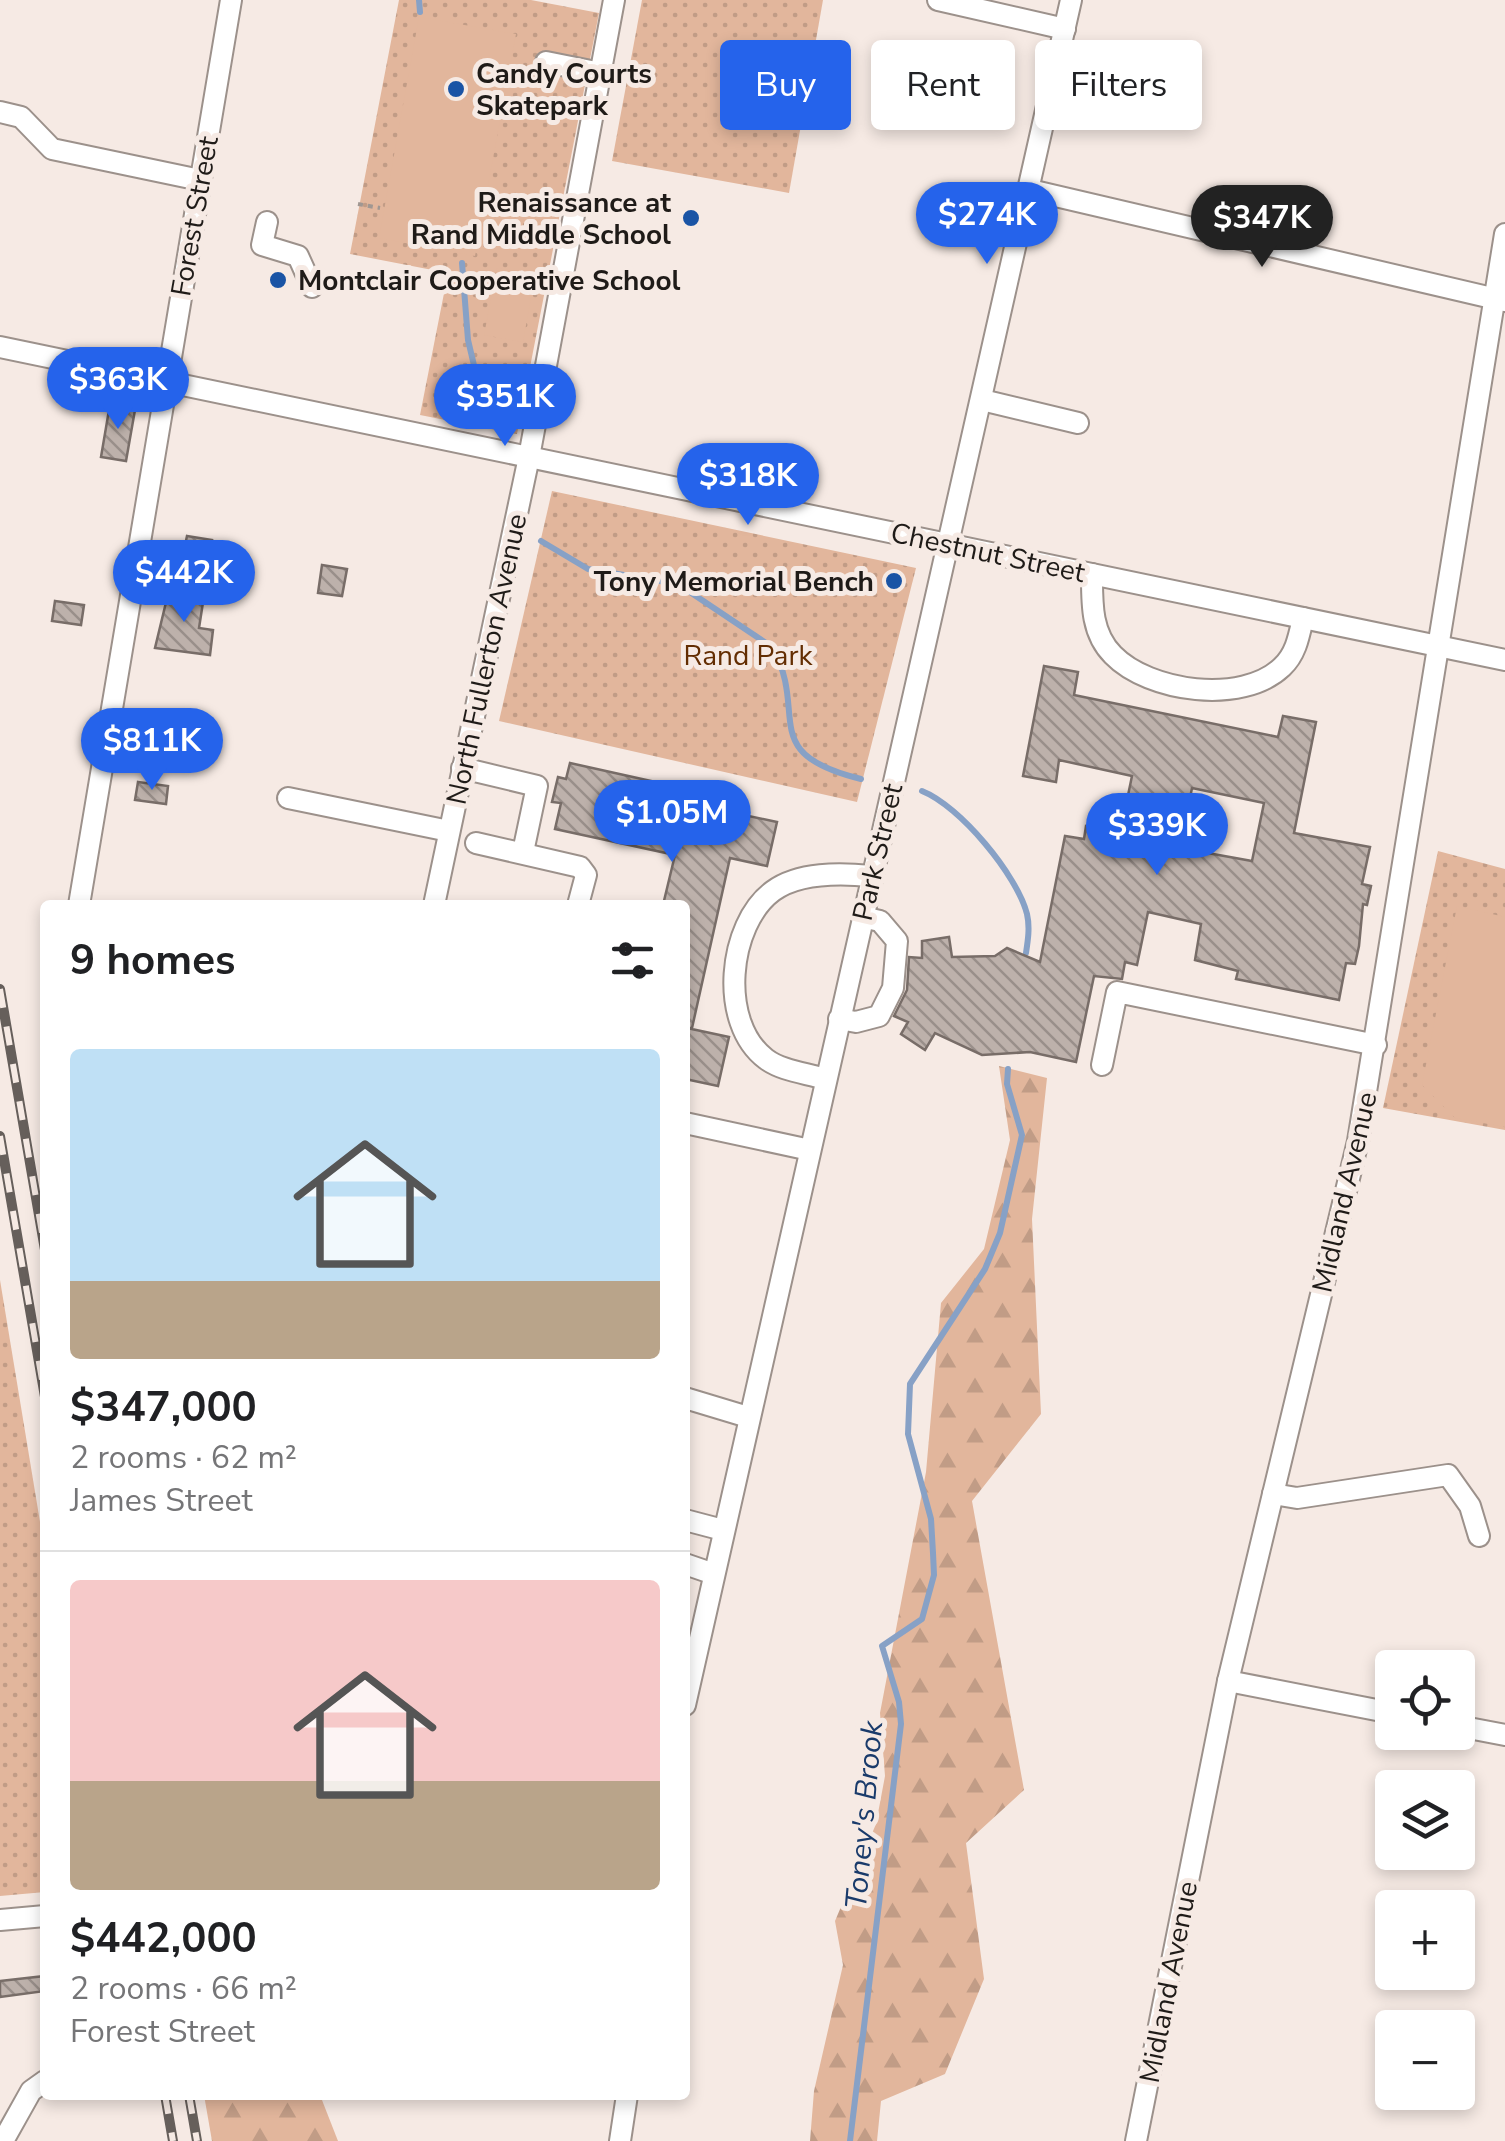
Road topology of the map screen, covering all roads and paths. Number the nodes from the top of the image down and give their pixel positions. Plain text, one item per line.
1 (231, 0) edge
2 (614, 0) edge
3 (938, 0) edge
4 (1071, 0) edge
5 (1064, 29) junction
6 (546, 62) dead end
7 (601, 73) junction
8 (0, 112) edge
9 (200, 180) junction
10 (1030, 190) junction
11 (358, 204) dead end
12 (380, 208) dead end
13 (267, 222) dead end
14 (1505, 234) edge
15 (312, 286) dead end
16 (1500, 300) edge
17 (0, 348) edge
18 (165, 379) junction
19 (982, 400) junction
20 (1078, 424) dead end
21 (529, 457) junction
22 (948, 545) junction
23 (1092, 574) junction
24 (1303, 618) junction
25 (1440, 647) junction
26 (1505, 660) edge
27 (462, 768) junction
28 (288, 798) dead end
29 (449, 831) junction
30 (476, 842) dead end
31 (523, 852) junction
32 (871, 876) junction
33 (80, 900) edge
34 (435, 900) edge
35 (579, 900) edge
36 (862, 916) junction
37 (839, 1019) junction
38 (1376, 1045) junction
39 (1102, 1065) dead end
40 (825, 1078) junction
41 (690, 1124) edge
42 (810, 1150) junction
43 (690, 1400) edge
44 (748, 1417) junction
45 (1272, 1494) junction
46 (690, 1521) edge
47 (723, 1530) junction
48 (1479, 1536) dead end
49 (690, 1566) edge
50 (714, 1574) junction
51 (1228, 1681) junction
52 (690, 1682) edge
53 (1375, 1711) edge
54 (1475, 1730) edge
55 (1505, 1736) edge
56 (40, 1916) edge
57 (0, 1920) edge
58 (40, 2085) edge
59 (626, 2100) edge
60 (3, 2141) edge
61 (620, 2141) edge
62 (1136, 2141) edge

1 - 9 street, Forest Street
2 - 7 street, North Fullerton Avenue
3 - 5 street
4 - 5 street, Park Street
5 - 10 street, Park Street
6 - 7 street
7 - 21 street, North Fullerton Avenue
8 - 9 street
9 - 18 street, Forest Street
10 - 16 street
10 - 19 street, Park Street
11 - 12 path
13 - 15 street
14 - 16 street, Midland Avenue
16 - 25 street, Midland Avenue
17 - 18 street, Chestnut Street
18 - 21 street, Chestnut Street
18 - 33 street, Forest Street
19 - 20 street
19 - 22 street, Park Street
21 - 22 street, Chestnut Street
21 - 27 street, North Fullerton Avenue
22 - 23 street, Chestnut Street
22 - 32 street, Park Street
23 - 24 street, Chestnut Street
23 - 24 street
24 - 25 street, Chestnut Street
25 - 26 street, Chestnut Street
25 - 38 street, Midland Avenue
27 - 29 street, North Fullerton Avenue
27 - 31 street
28 - 29 street
29 - 34 street, North Fullerton Avenue
30 - 31 street
31 - 35 street
32 - 36 street, Park Street
32 - 40 street
36 - 37 street, Park Street
36 - 37 street
37 - 40 street, Park Street
38 - 39 street
38 - 45 street, Midland Avenue
40 - 42 street, Park Street
41 - 42 street
42 - 44 street, Park Street
43 - 44 street
44 - 47 street, Park Street
45 - 48 street
45 - 51 street, Midland Avenue
46 - 47 street
47 - 50 street, Park Street
49 - 50 street
50 - 52 street, Park Street
51 - 53 street
51 - 62 street, Midland Avenue
54 - 55 street
56 - 57 street
58 - 60 street
59 - 61 street

